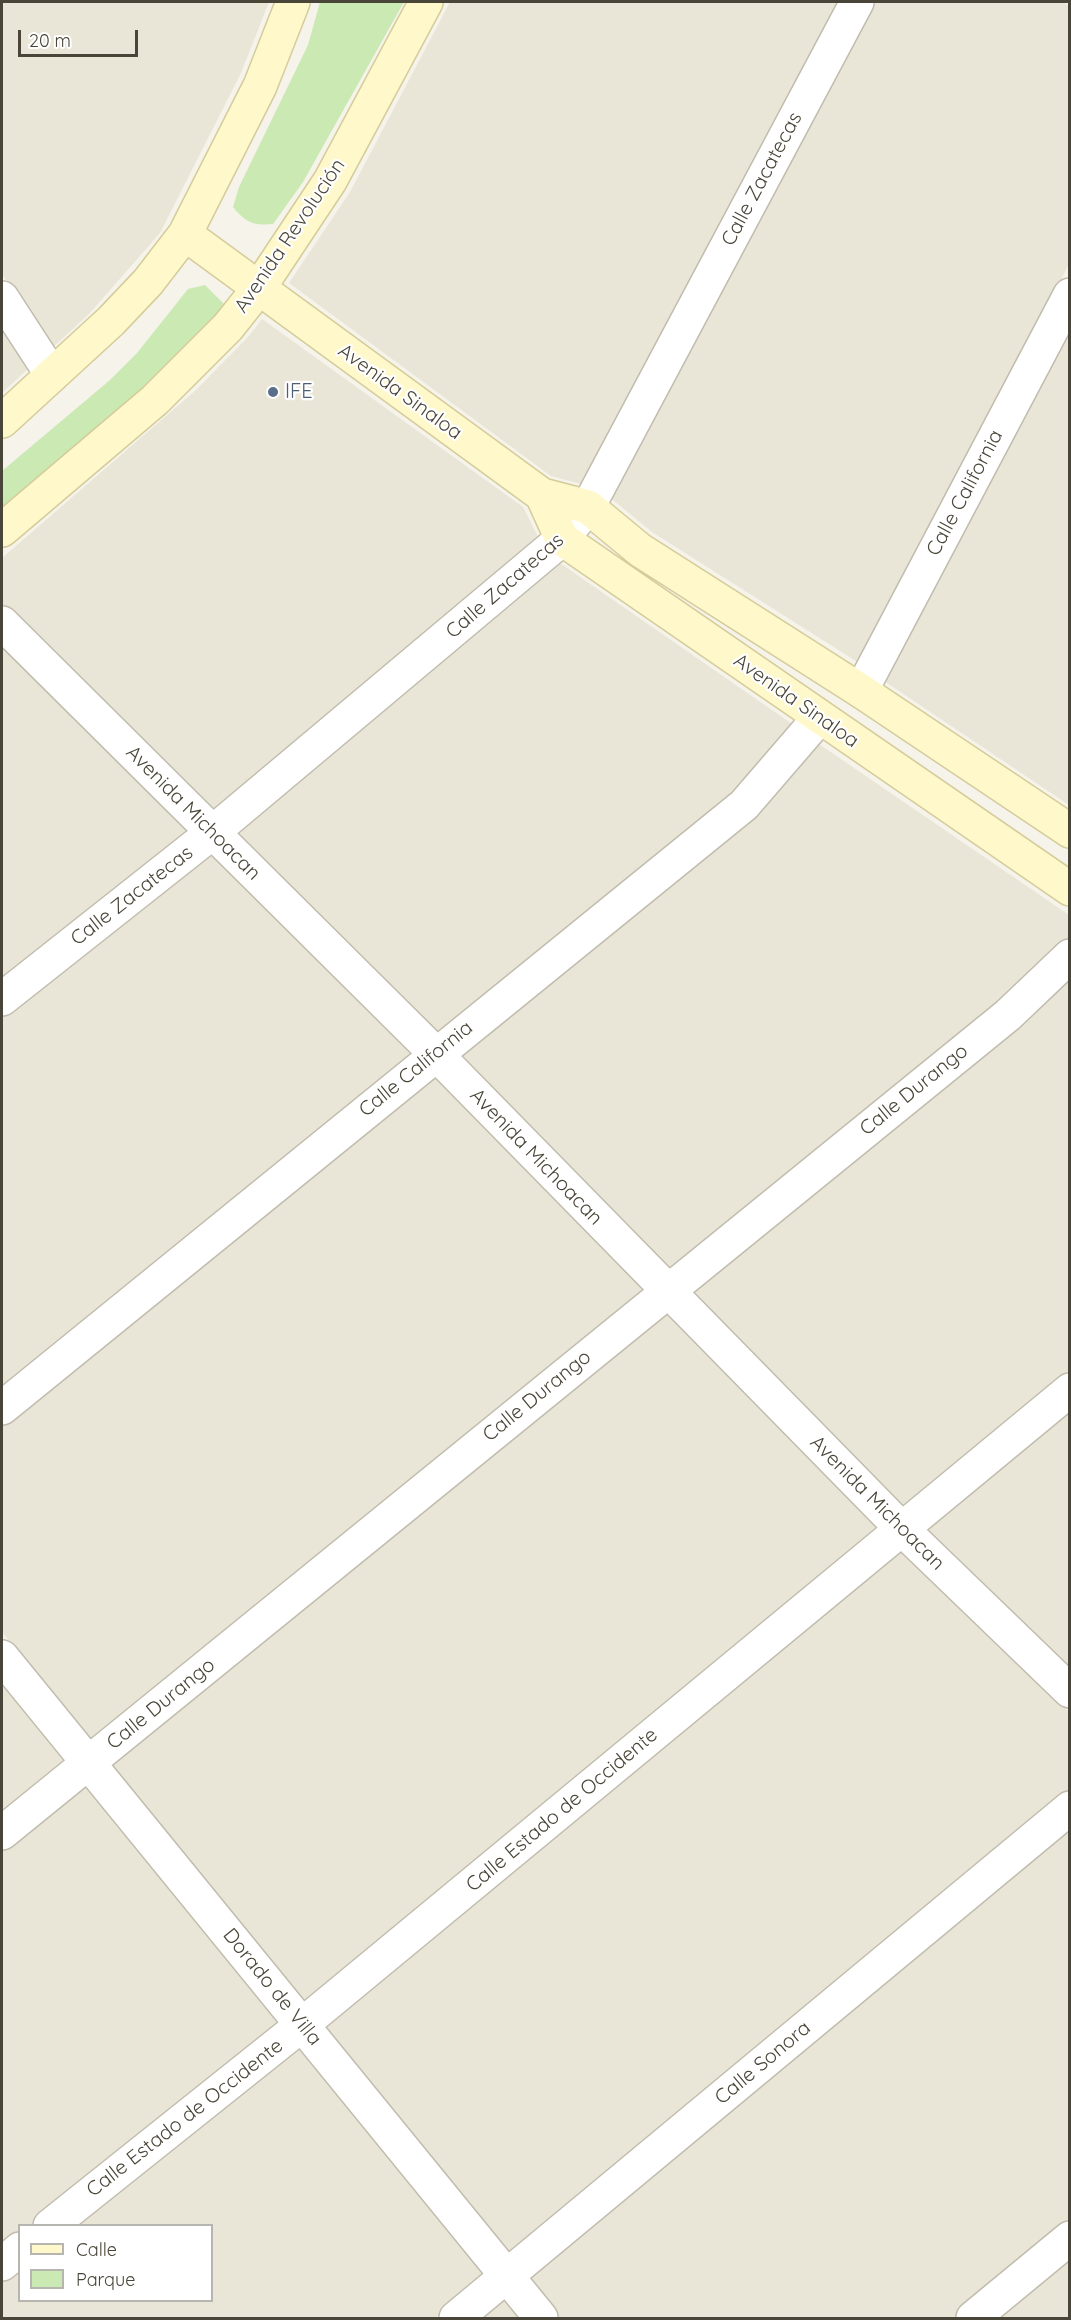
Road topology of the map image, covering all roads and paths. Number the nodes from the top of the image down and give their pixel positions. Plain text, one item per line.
1 (293, 2) edge
2 (426, 2) edge
3 (857, 2) edge
4 (185, 234) junction
5 (259, 288) junction
6 (1070, 295) edge
7 (2, 299) edge
8 (52, 375) junction
9 (2, 421) edge
10 (542, 495) junction
11 (588, 507) junction
12 (2, 530) edge
13 (562, 538) junction
14 (2, 623) edge
15 (861, 691) junction
16 (819, 718) junction
17 (1070, 831) edge
18 (213, 832) junction
19 (1070, 889) edge
20 (1070, 956) edge
21 (2, 999) edge
22 (435, 1053) junction
23 (667, 1290) junction
24 (1070, 1390) edge
25 (2, 1408) edge
26 (902, 1529) junction
27 (2, 1657) edge
28 (1070, 1692) edge
29 (88, 1763) junction
30 (1070, 1808) edge
31 (2, 1833) edge
32 (303, 2025) junction
33 (53, 2224) edge
34 (1070, 2238) edge
35 (18, 2251) edge
36 (2, 2264) edge
37 (507, 2276) junction
38 (456, 2319) edge
39 (541, 2319) edge
40 (973, 2319) edge

1 - 4 street
2 - 5 street, Avenida Revolución
3 - 11 street, Calle Zacatecas
4 - 5 street, Avenida Sinaloa
4 - 8 street
5 - 10 street, Avenida Sinaloa
5 - 12 street, Avenida Revolución
6 - 15 street, Calle California
7 - 8 street
8 - 9 street
10 - 11 street, Avenida Sinaloa
10 - 13 street, Avenida Sinaloa
11 - 13 street, Calle Zacatecas
11 - 15 street, Avenida Sinaloa
13 - 16 street, Avenida Sinaloa
13 - 18 street, Calle Zacatecas
14 - 18 street, Avenida Michoacan
15 - 17 street, Avenida Sinaloa
16 - 19 street, Avenida Sinaloa
16 - 22 street, Calle California
18 - 21 street, Calle Zacatecas
18 - 22 street, Avenida Michoacan
20 - 23 street, Calle Durango
22 - 23 street, Avenida Michoacan
22 - 25 street, Calle California
23 - 26 street, Avenida Michoacan
23 - 29 street, Calle Durango
24 - 26 street, Calle Estado de Occidente
26 - 28 street, Avenida Michoacan
26 - 32 street, Calle Estado de Occidente
27 - 29 street, Dorado de Villa
29 - 31 street, Calle Durango
29 - 32 street, Dorado de Villa
30 - 37 street, Calle Sonora
32 - 33 street, Calle Estado de Occidente
32 - 37 street, Dorado de Villa
34 - 40 street
35 - 36 street
37 - 38 street, Calle Sonora
37 - 39 street, Dorado de Villa

